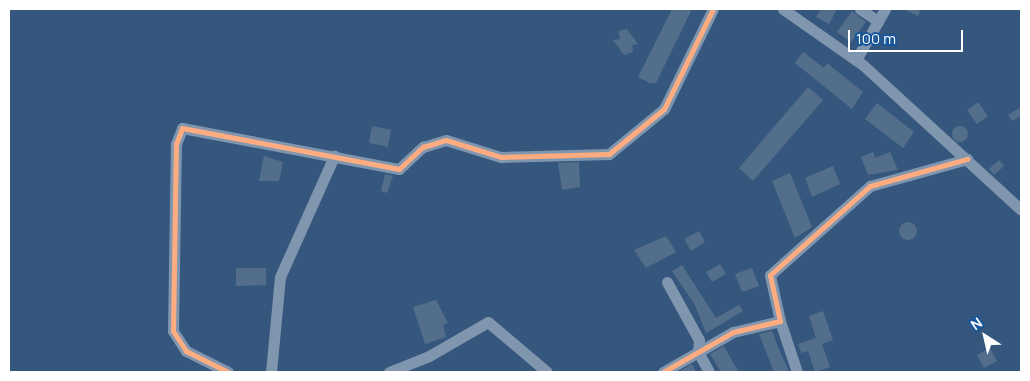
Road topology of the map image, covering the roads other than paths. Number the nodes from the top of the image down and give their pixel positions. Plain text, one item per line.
1 (713, 9) edge
2 (783, 9) edge
3 (860, 9) edge
4 (884, 9) edge
5 (878, 21) junction
6 (856, 60) junction
7 (334, 156) junction
8 (967, 159) junction
9 (1021, 210) edge
10 (666, 282) dead end
11 (780, 321) junction
12 (698, 352) junction
13 (228, 372) edge
14 (272, 372) edge
15 (389, 372) edge
16 (547, 372) edge
17 (663, 372) edge
18 (709, 372) edge
19 (797, 372) edge

1 - 7 street
2 - 6 street
3 - 5 street
4 - 5 street
5 - 6 street
6 - 8 street
7 - 13 street
7 - 14 street
8 - 9 street
8 - 11 street
10 - 12 street
11 - 12 street
11 - 19 street
12 - 17 street
12 - 18 street
15 - 16 street

